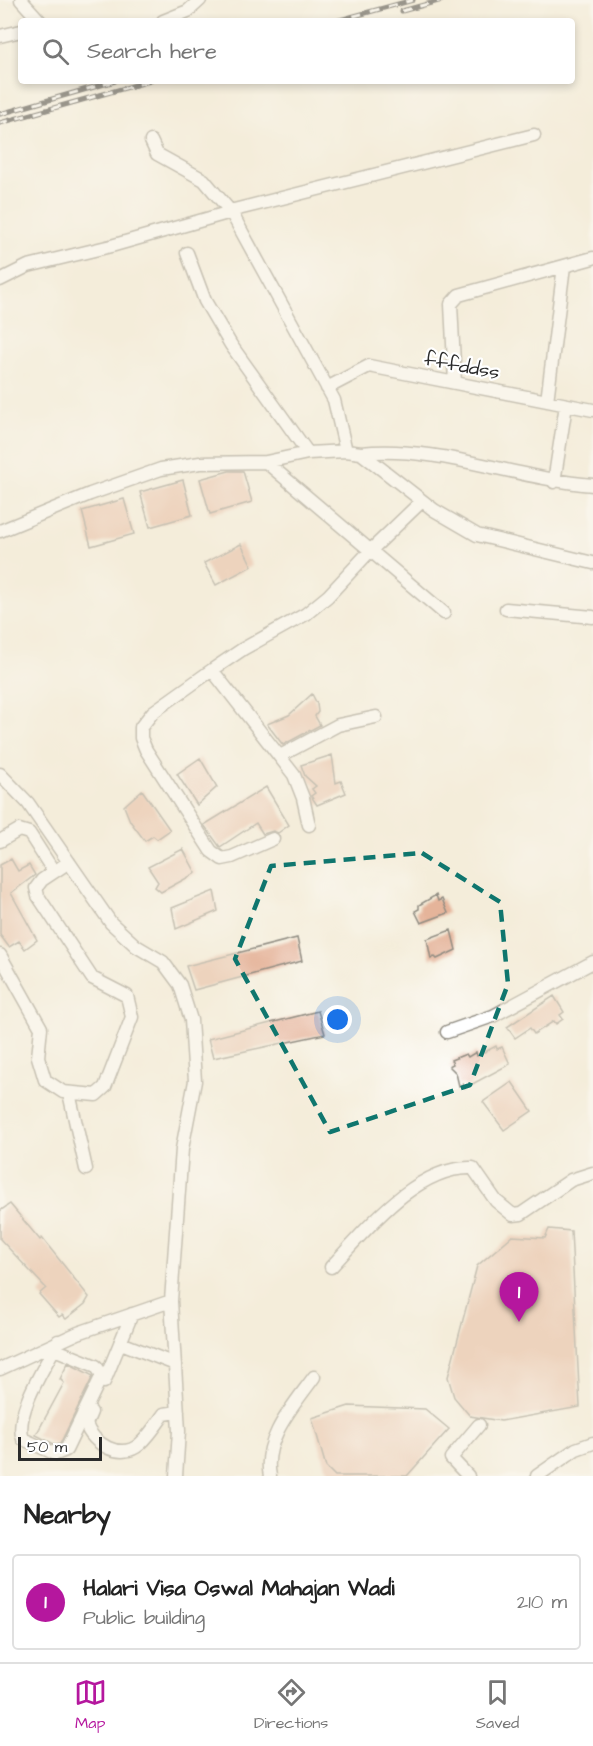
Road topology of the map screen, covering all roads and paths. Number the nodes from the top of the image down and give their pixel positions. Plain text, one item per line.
1 (21, 0) edge
2 (200, 0) edge
3 (37, 18) edge
4 (170, 18) edge
5 (18, 32) edge
6 (0, 36) edge
7 (534, 135) dead end
8 (151, 141) dead end
9 (230, 211) junction
10 (187, 253) dead end
11 (593, 258) edge
12 (564, 266) junction
13 (0, 280) edge
14 (455, 383) junction
15 (327, 388) junction
16 (547, 401) junction
17 (566, 405) junction
18 (593, 410) edge
19 (346, 451) junction
20 (308, 453) junction
21 (361, 453) junction
22 (266, 462) junction
23 (554, 482) junction
24 (593, 485) edge
25 (422, 501) junction
26 (0, 531) edge
27 (369, 552) junction
28 (593, 563) edge
29 (506, 609) dead end
30 (444, 613) dead end
31 (593, 617) edge
32 (212, 670) junction
33 (376, 717) dead end
34 (280, 756) junction
35 (0, 774) edge
36 (309, 825) dead end
37 (273, 839) dead end
38 (0, 841) edge
39 (69, 862) junction
40 (54, 872) junction
41 (0, 955) edge
42 (593, 962) edge
43 (447, 1032) dead end
44 (69, 1094) junction
45 (86, 1169) dead end
46 (593, 1173) edge
47 (331, 1267) dead end
48 (171, 1301) junction
49 (132, 1314) junction
50 (120, 1342) junction
51 (56, 1345) junction
52 (175, 1364) junction
53 (0, 1369) edge
54 (314, 1377) dead end
55 (178, 1412) junction
56 (479, 1425) dead end
57 (593, 1443) edge
58 (176, 1476) edge
59 (270, 1476) edge
60 (468, 1476) edge
61 (537, 1476) edge

1 - 3 street
2 - 4 street
5 - 6 street
7 - 9 street
8 - 9 street
9 - 13 street
9 - 15 street
10 - 20 street
11 - 12 street
12 - 14 street
12 - 16 street
14 - 15 street, fffddss
14 - 16 street, fffddss
15 - 19 street
16 - 17 street, fffddss
17 - 18 street, fffddss
17 - 23 street
19 - 20 street
19 - 21 street
20 - 22 street
21 - 23 street
21 - 25 street
22 - 26 street
22 - 27 street
23 - 24 street
25 - 27 street
25 - 28 street
27 - 30 street
27 - 32 street
29 - 31 street
32 - 34 street
32 - 37 street
33 - 34 street
34 - 36 street
35 - 39 street
38 - 40 street
39 - 40 street
39 - 48 street
40 - 44 street
41 - 44 street
42 - 43 street
44 - 45 street
46 - 47 street
48 - 49 street
48 - 52 street
49 - 50 street
49 - 51 street
50 - 52 street
50 - 55 street
51 - 51 street
51 - 53 street
52 - 55 street
54 - 59 street
55 - 58 street
56 - 60 street
57 - 61 street

